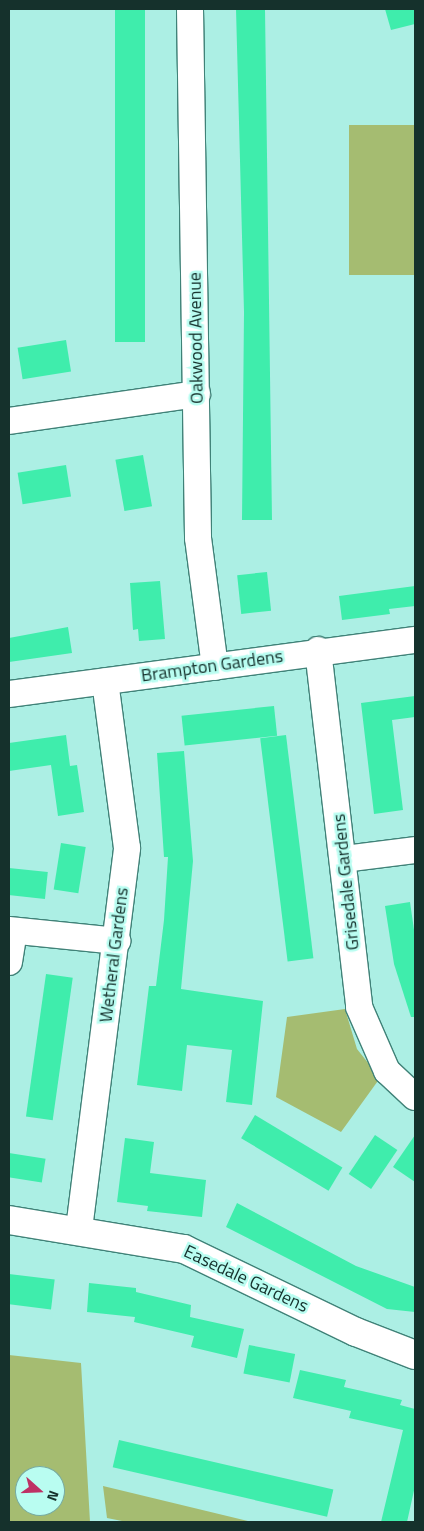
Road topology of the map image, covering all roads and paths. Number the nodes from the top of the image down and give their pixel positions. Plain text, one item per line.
1 (190, 9) edge
2 (197, 394) junction
3 (9, 421) edge
4 (415, 640) edge
5 (318, 650) junction
6 (215, 666) junction
7 (105, 681) junction
8 (9, 694) edge
9 (415, 850) edge
10 (344, 859) junction
11 (11, 931) edge
12 (116, 941) junction
13 (9, 962) edge
14 (415, 1097) edge
15 (9, 1220) edge
16 (79, 1229) junction
17 (415, 1355) edge

1 - 2 street, Oakwood Avenue
2 - 3 street
2 - 6 street, Oakwood Avenue
4 - 5 street, Brampton Gardens
5 - 6 street, Brampton Gardens
5 - 10 street, Grisedale Gardens
6 - 7 street, Brampton Gardens
7 - 8 street, Brampton Gardens
7 - 12 street, Wetheral Gardens
9 - 10 street
10 - 14 street, Grisedale Gardens
11 - 12 street
11 - 13 street
12 - 16 street, Wetheral Gardens
15 - 16 street, Easedale Gardens
16 - 17 street, Easedale Gardens

